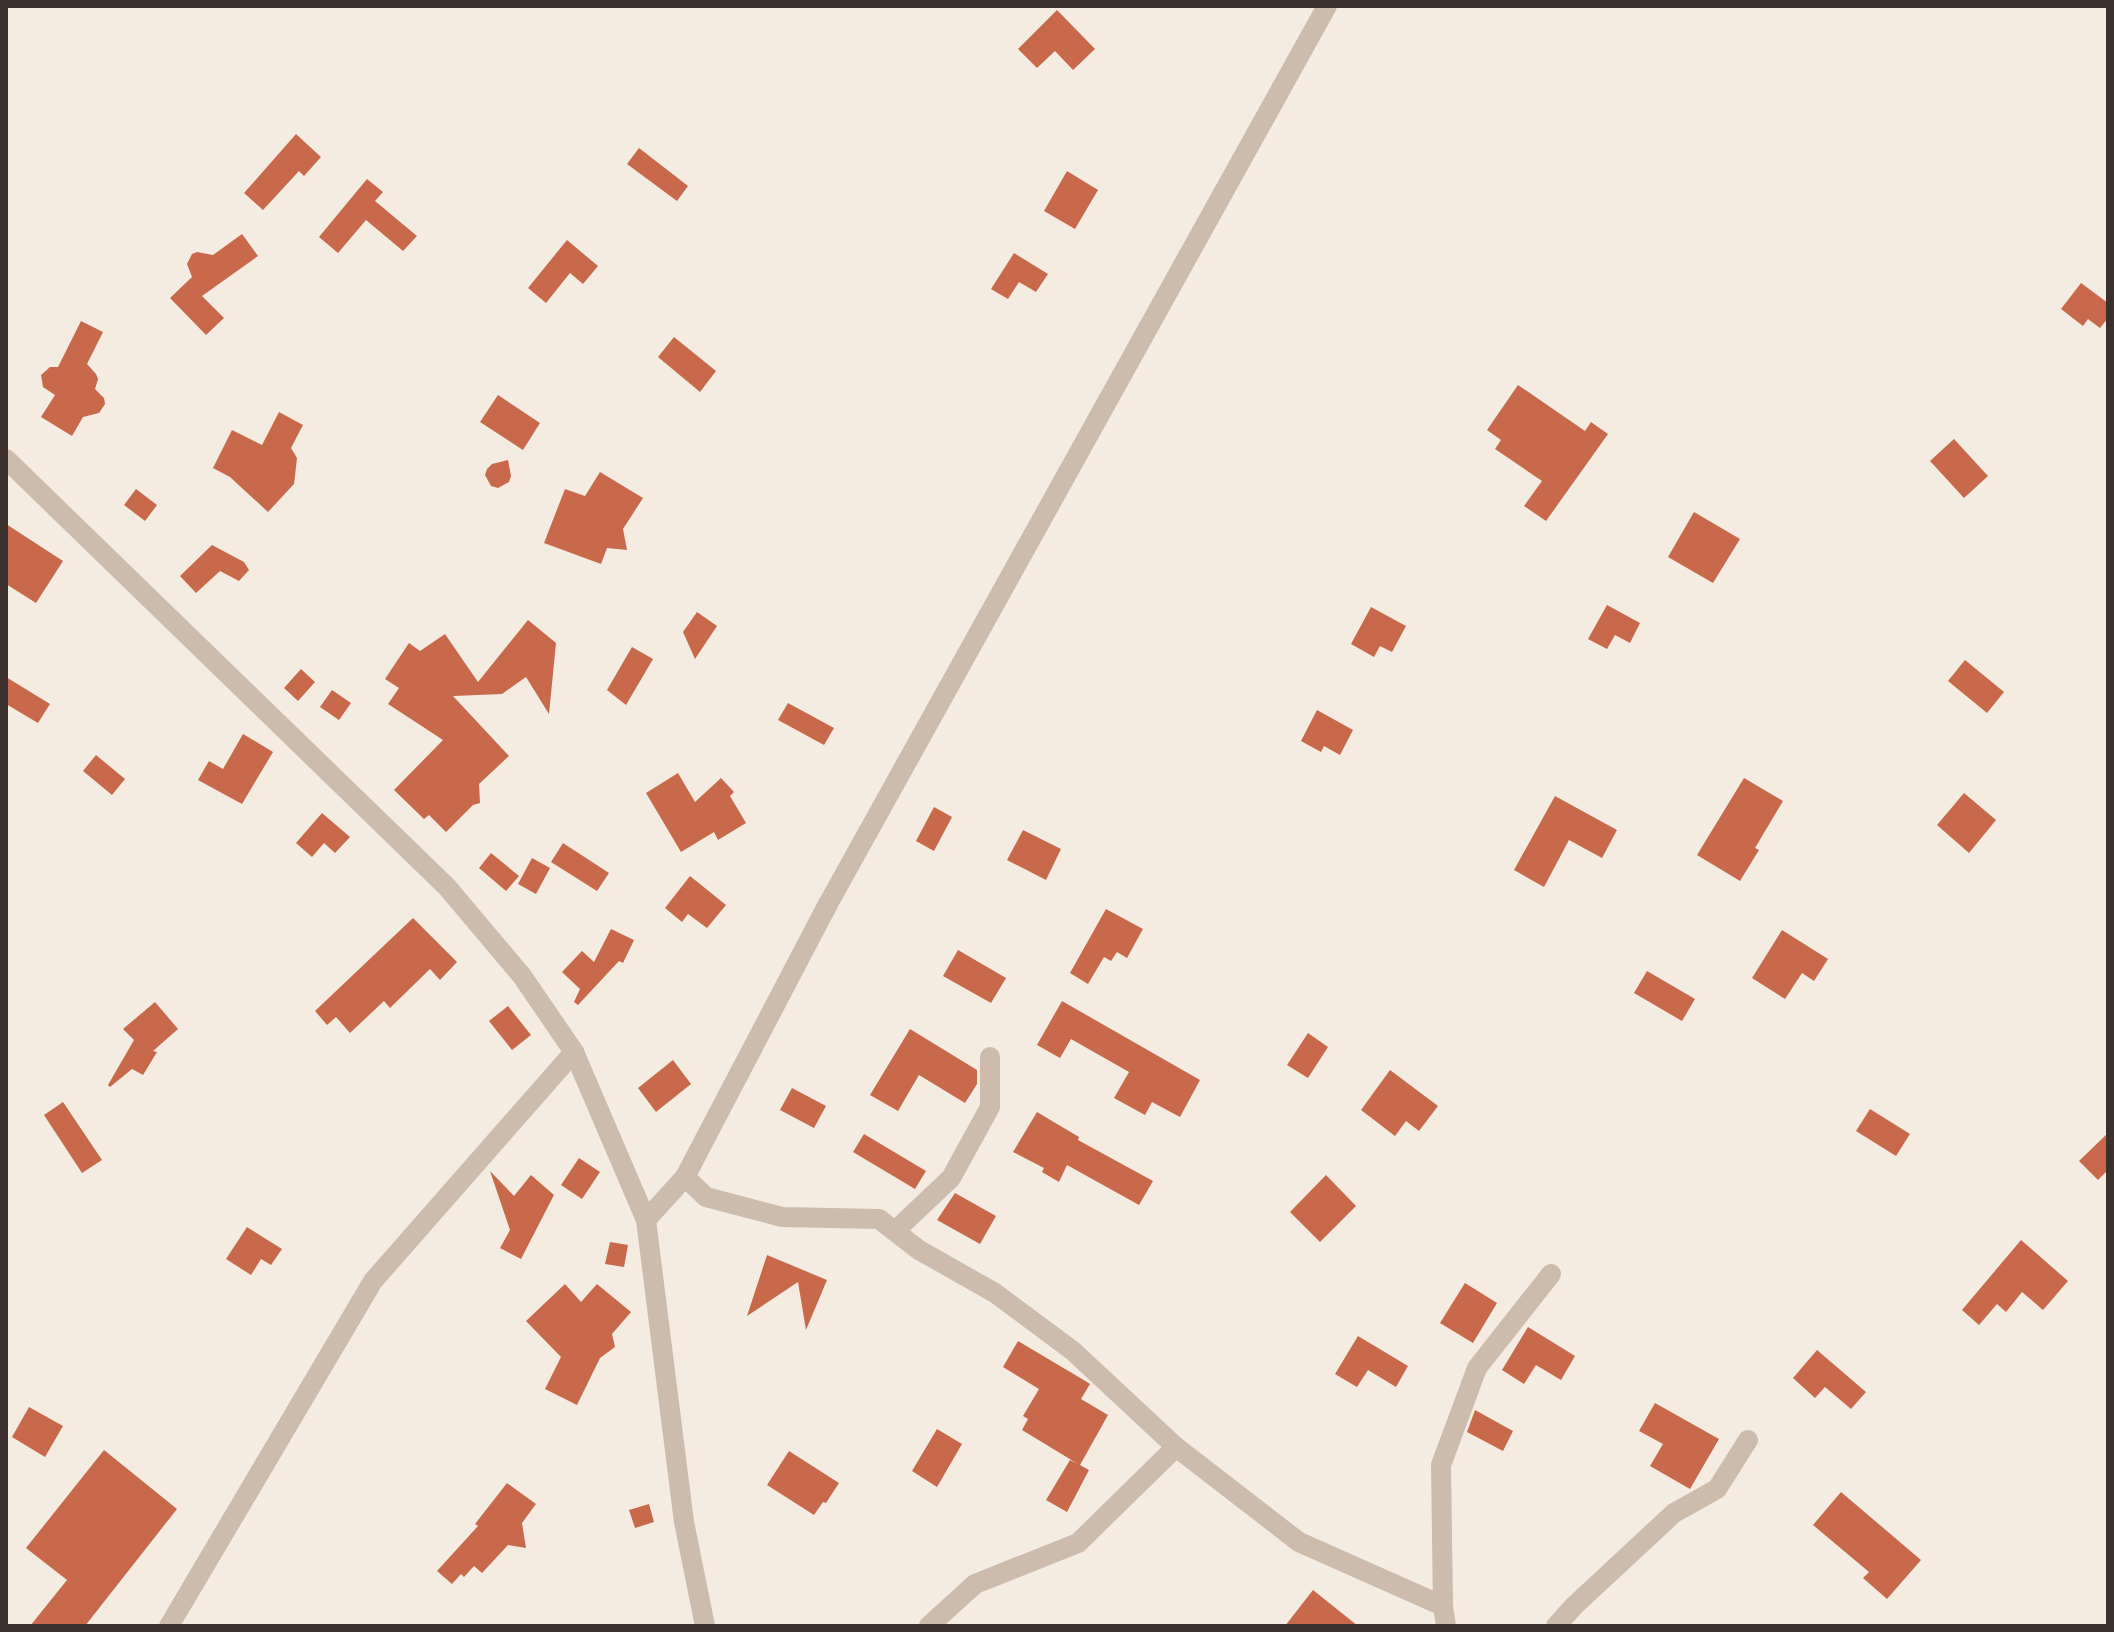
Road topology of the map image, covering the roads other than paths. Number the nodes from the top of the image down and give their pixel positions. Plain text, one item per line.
1 (1327, 6) edge
2 (6, 459) edge
3 (574, 1052) junction
4 (990, 1057) dead end
5 (685, 1177) junction
6 (646, 1220) junction
7 (895, 1231) junction
8 (1551, 1274) dead end
9 (1748, 1440) dead end
10 (1176, 1447) junction
11 (1444, 1616) edge
12 (169, 1626) edge
13 (705, 1626) edge
14 (929, 1626) edge
15 (1556, 1626) edge

1 - 5 street
2 - 3 street
3 - 6 street
3 - 12 street
4 - 7 street
5 - 6 street
5 - 7 street
6 - 13 street
7 - 10 street
8 - 11 street
9 - 15 street
10 - 11 street
10 - 14 street

